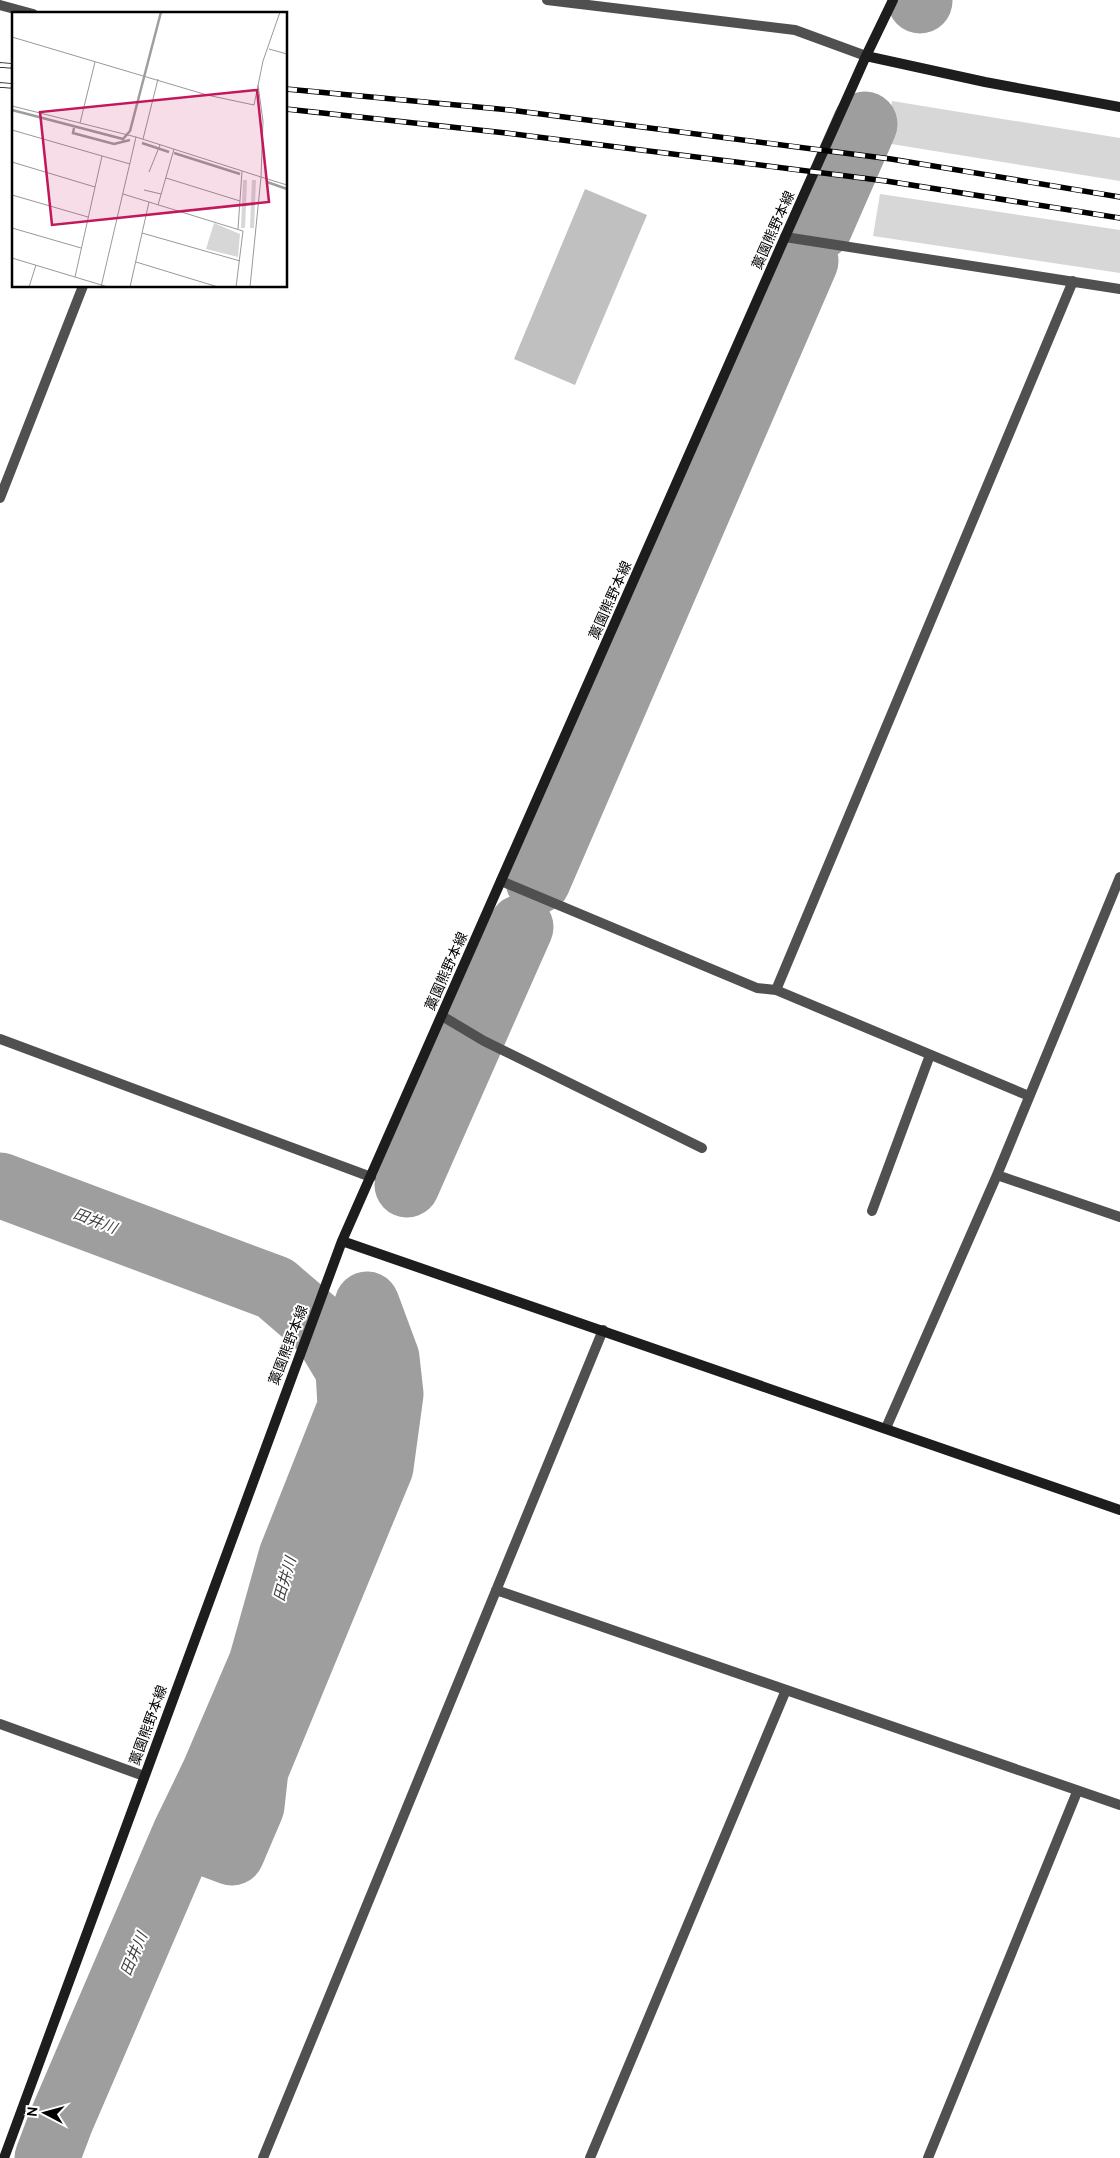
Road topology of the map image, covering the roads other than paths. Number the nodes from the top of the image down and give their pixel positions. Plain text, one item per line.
1 (547, 0) edge
2 (893, 0) edge
3 (0, 5) edge
4 (26, 12) edge
5 (866, 56) junction
6 (1120, 107) edge
7 (785, 237) junction
8 (1073, 281) junction
9 (82, 288) edge
10 (1120, 289) edge
11 (0, 498) edge
12 (1120, 877) edge
13 (501, 881) junction
14 (776, 990) junction
15 (442, 1016) junction
16 (0, 1039) edge
17 (930, 1054) junction
18 (1029, 1096) junction
19 (702, 1148) dead end
20 (997, 1175) junction
21 (371, 1177) junction
22 (872, 1211) dead end
23 (1120, 1217) edge
24 (342, 1241) junction
25 (603, 1330) junction
26 (886, 1428) junction
27 (1120, 1510) edge
28 (496, 1590) junction
29 (786, 1690) junction
30 (0, 1724) edge
31 (144, 1776) junction
32 (1077, 1792) junction
33 (1120, 1805) edge
34 (4, 2158) edge
35 (263, 2158) edge
36 (590, 2158) edge
37 (928, 2158) edge

1 - 5 street
2 - 5 main road, 藁園熊野本線
3 - 4 street
5 - 6 main road
5 - 7 main road, 藁園熊野本線
7 - 8 street
7 - 13 main road, 藁園熊野本線
8 - 10 street
8 - 14 street
9 - 11 street
12 - 18 street
13 - 14 street
13 - 15 main road, 藁園熊野本線
14 - 17 street
15 - 19 street
15 - 21 main road, 藁園熊野本線
16 - 21 street
17 - 18 street
17 - 22 street
18 - 20 street
20 - 23 street
20 - 26 street
21 - 24 main road, 藁園熊野本線
24 - 25 main road
24 - 31 main road, 藁園熊野本線
25 - 26 main road
25 - 28 street
26 - 27 main road
28 - 29 street
28 - 35 street
29 - 32 street
29 - 36 street
30 - 31 street
31 - 34 main road, 藁園熊野本線
32 - 33 street
32 - 37 street

